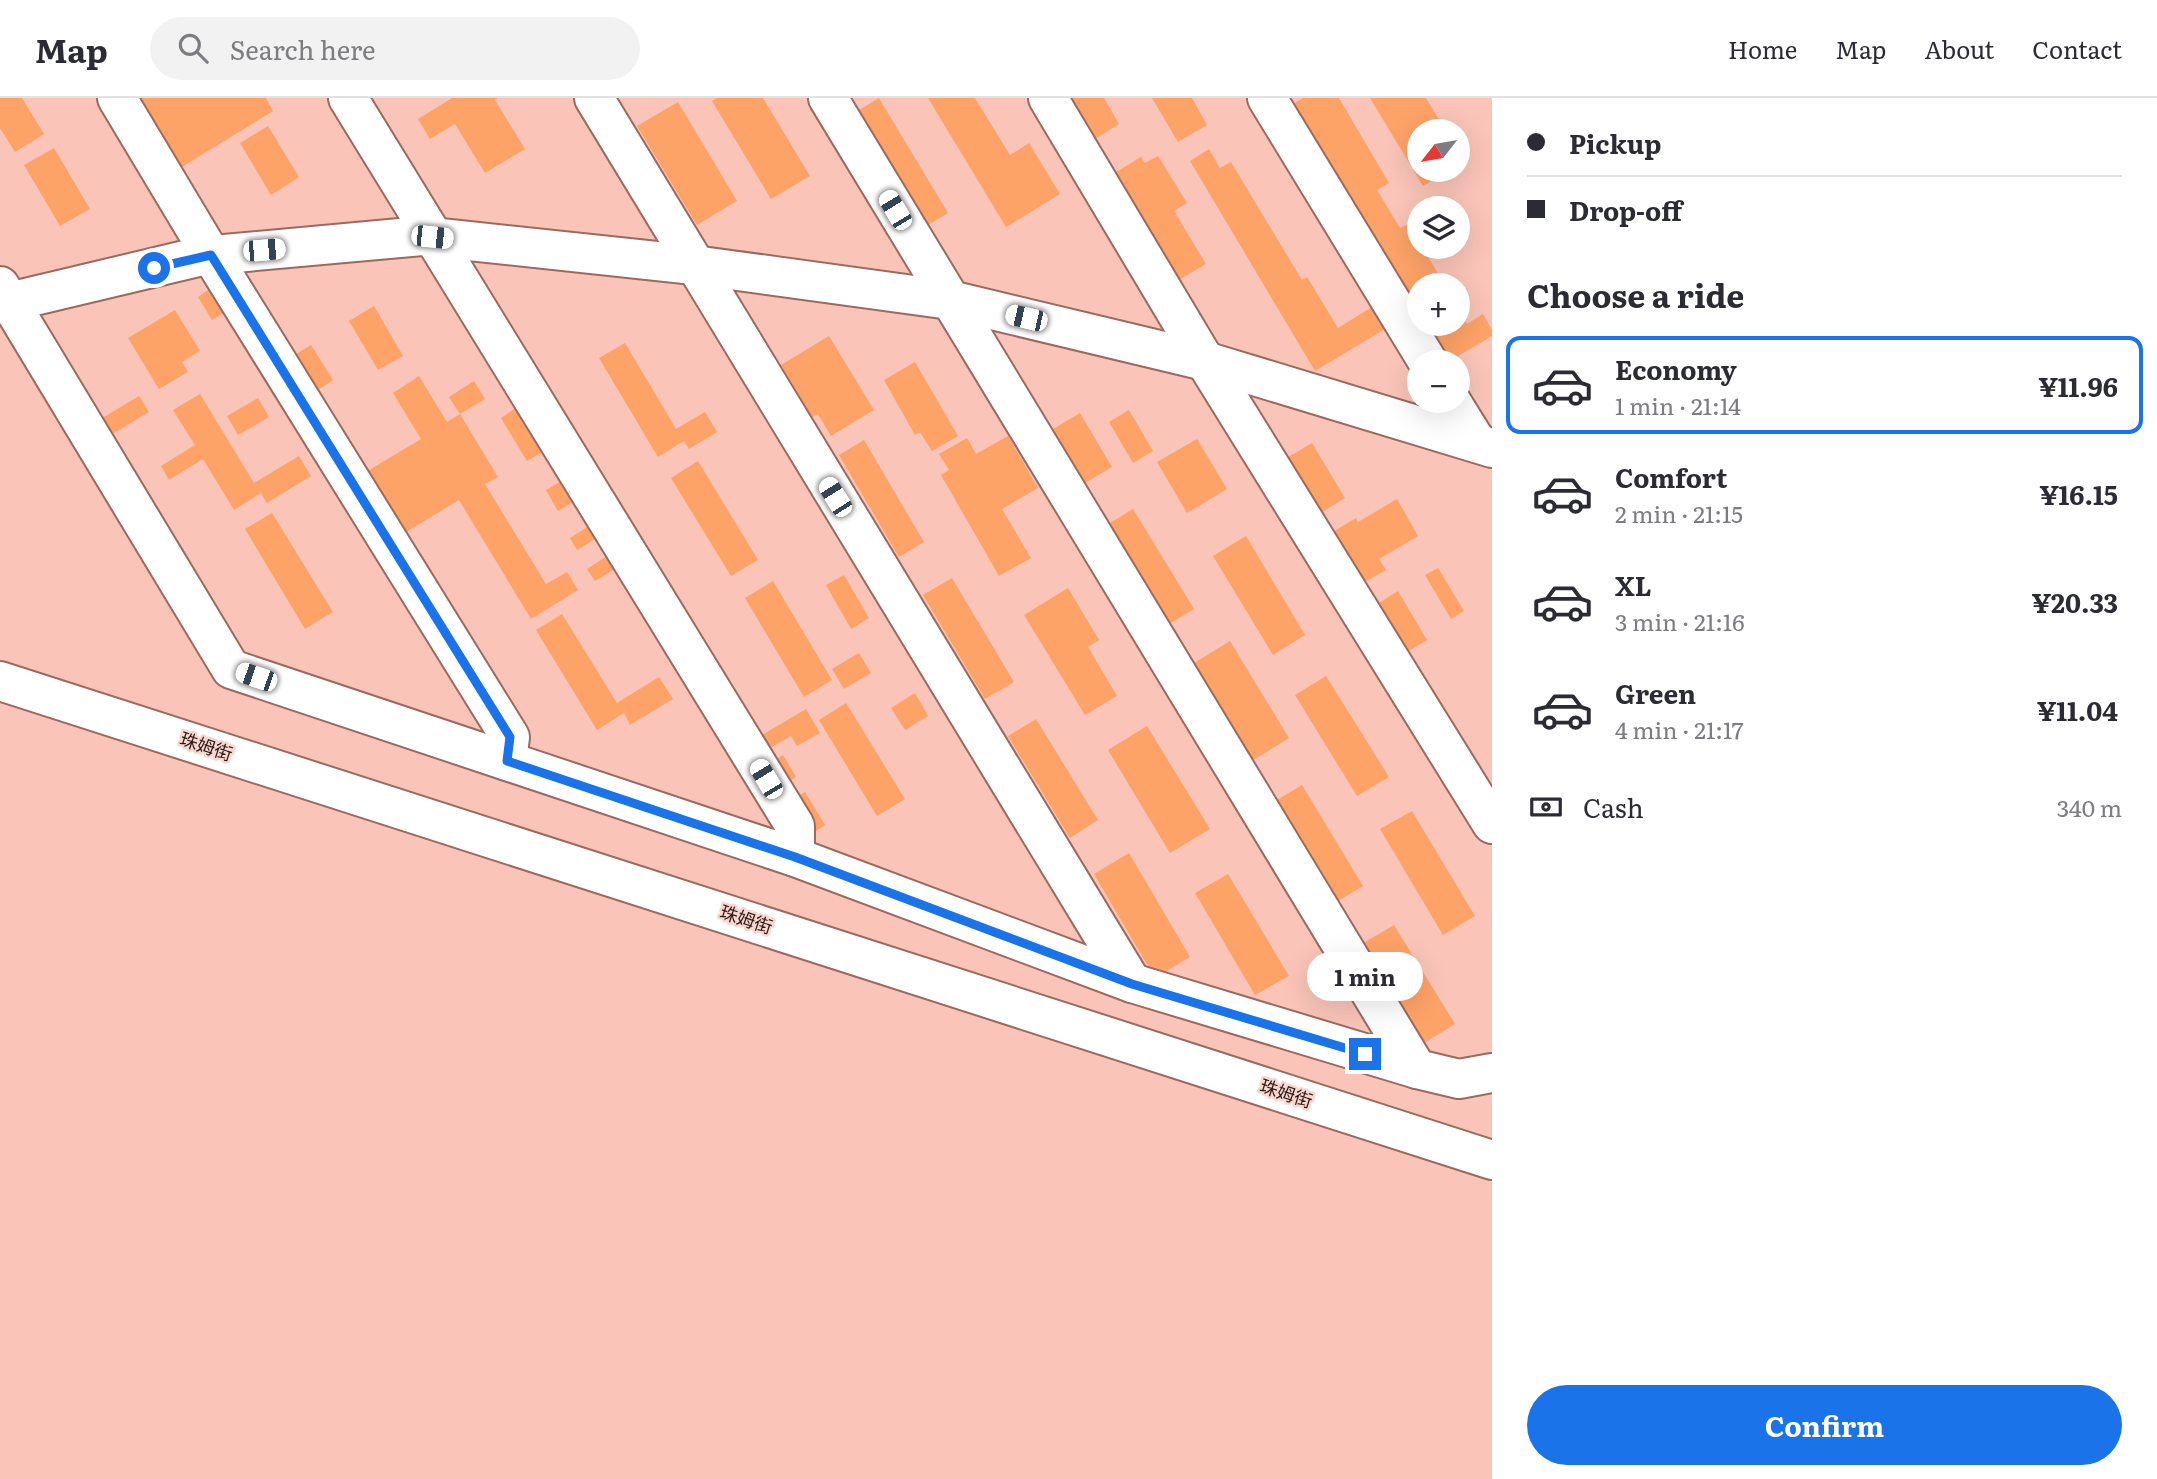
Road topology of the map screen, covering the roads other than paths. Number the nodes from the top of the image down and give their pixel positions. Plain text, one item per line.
1 (117, 98) edge
2 (348, 98) edge
3 (594, 98) edge
4 (828, 98) edge
5 (1048, 98) edge
6 (1267, 98) edge
7 (432, 237) junction
8 (211, 255) junction
9 (694, 265) junction
10 (5, 294) edge
11 (950, 300) junction
12 (1421, 350) edge
13 (1205, 361) junction
14 (1460, 413) edge
15 (1485, 445) edge
16 (0, 681) edge
17 (507, 761) junction
18 (1492, 824) edge
19 (795, 857) junction
20 (1132, 984) junction
21 (1417, 1069) junction
22 (1492, 1073) edge
23 (1492, 1160) edge

1 - 8 street
2 - 7 street
3 - 9 street
4 - 11 street
5 - 13 street
6 - 12 street
7 - 8 street
7 - 9 street
7 - 19 street
8 - 10 street
8 - 17 street
9 - 11 street
9 - 20 street
10 - 17 street
11 - 13 street
11 - 21 street
13 - 15 street
13 - 18 street
14 - 15 street
16 - 23 street, 珠姆街
17 - 19 street
19 - 20 street
20 - 21 street
21 - 22 street

